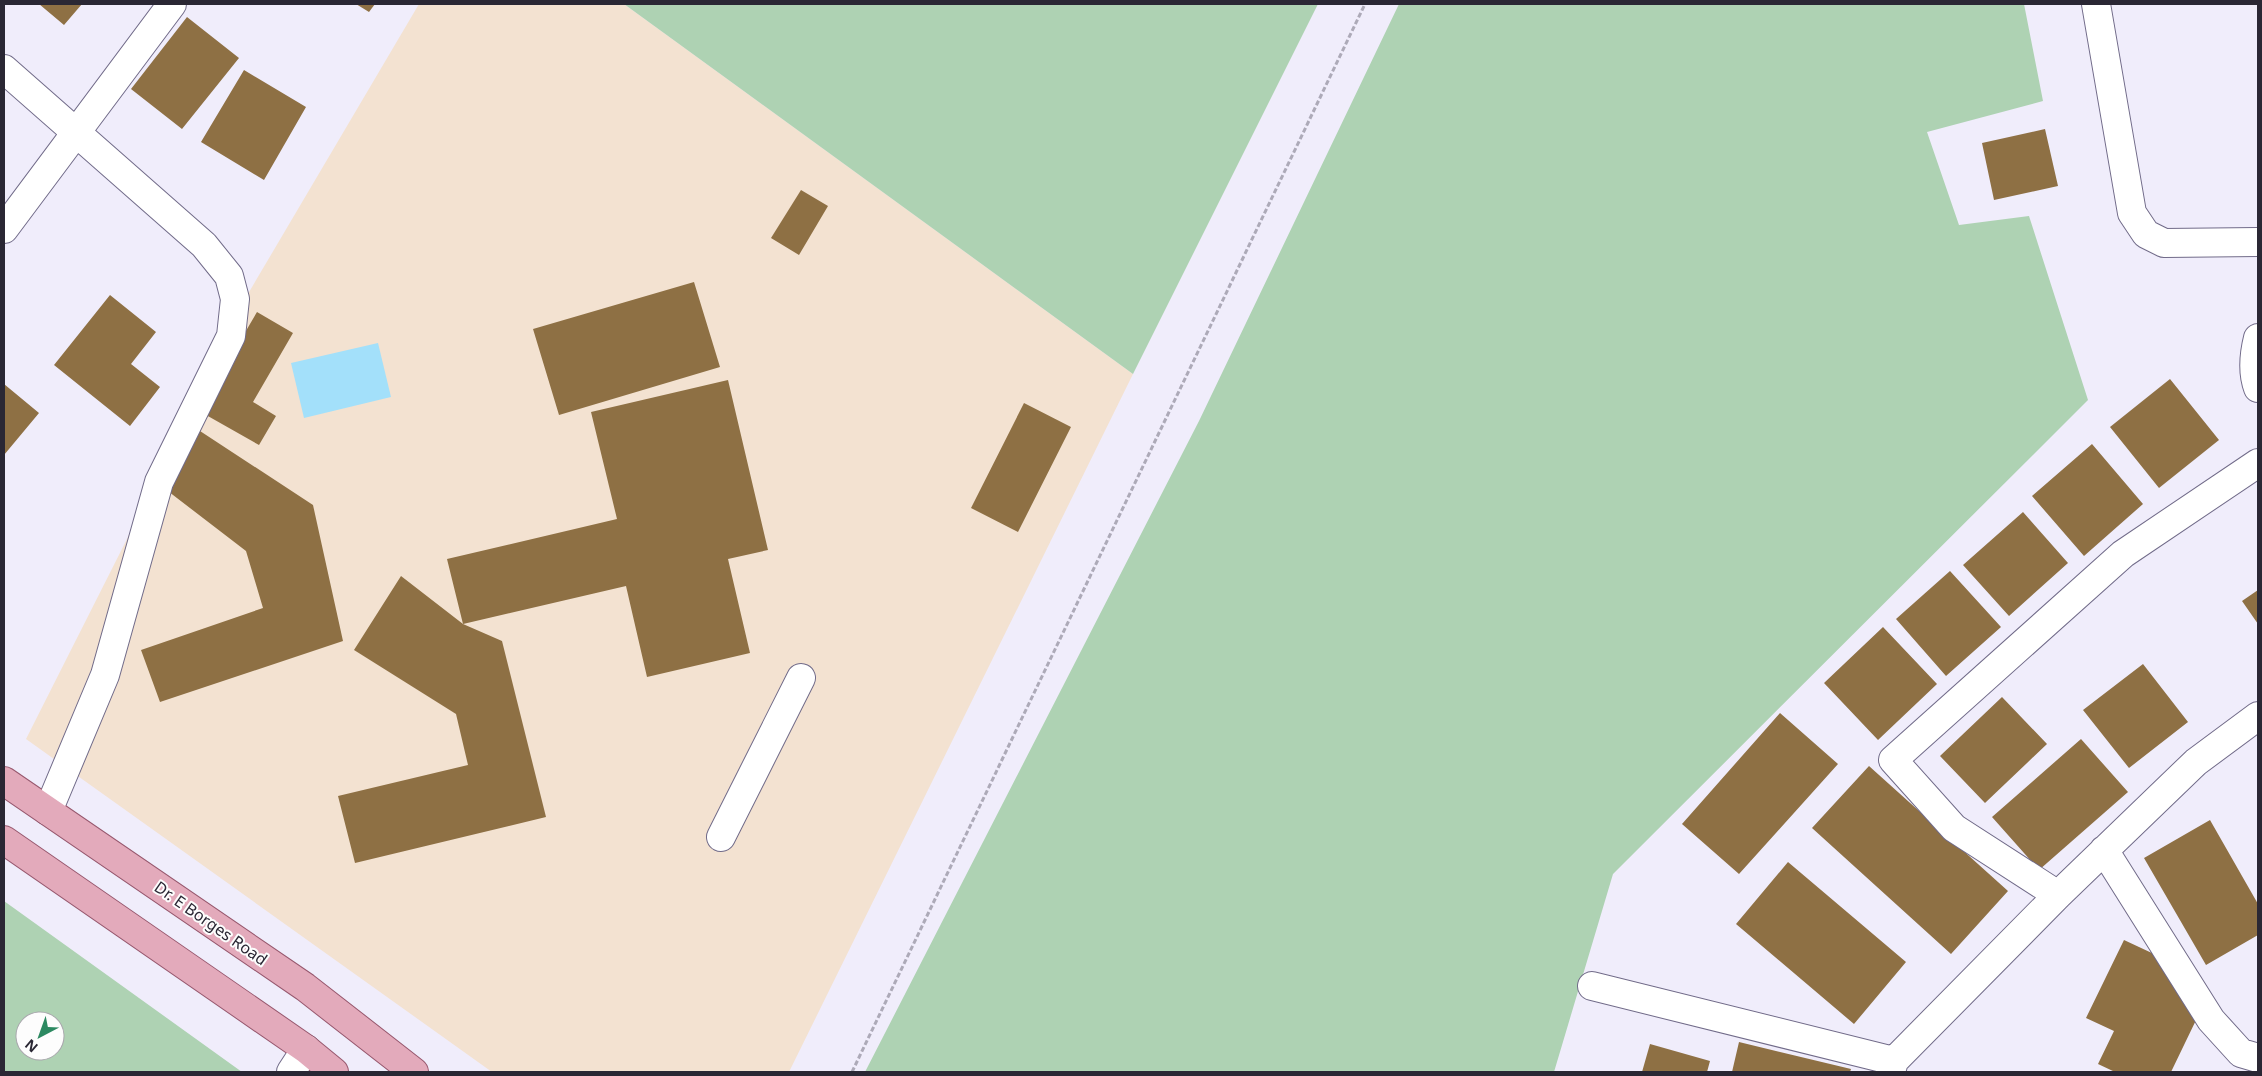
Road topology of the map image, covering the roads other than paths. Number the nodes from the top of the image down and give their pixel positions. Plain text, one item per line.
1 (172, 4) edge
2 (2096, 4) edge
3 (4, 69) edge
4 (77, 133) junction
5 (4, 229) edge
6 (2258, 242) edge
7 (2258, 338) edge
8 (2258, 388) edge
9 (2258, 463) edge
10 (801, 678) dead end
11 (2258, 716) edge
12 (4, 781) edge
13 (48, 811) junction
14 (721, 837) dead end
15 (4, 840) edge
16 (2104, 850) junction
17 (2058, 895) junction
18 (1592, 986) dead end
19 (306, 1049) junction
20 (2258, 1058) edge
21 (1892, 1067) edge
22 (291, 1072) edge
23 (334, 1072) edge
24 (414, 1072) edge

1 - 4 street
2 - 6 street
3 - 4 street
4 - 5 street
4 - 13 street
7 - 8 street
9 - 17 street
10 - 14 street
11 - 16 street
12 - 13 main road, Dr. E Borges Road
13 - 24 main road, Dr. E Borges Road
15 - 19 main road
16 - 17 street
16 - 20 street
17 - 21 street
18 - 21 street
19 - 22 street
19 - 23 main road

